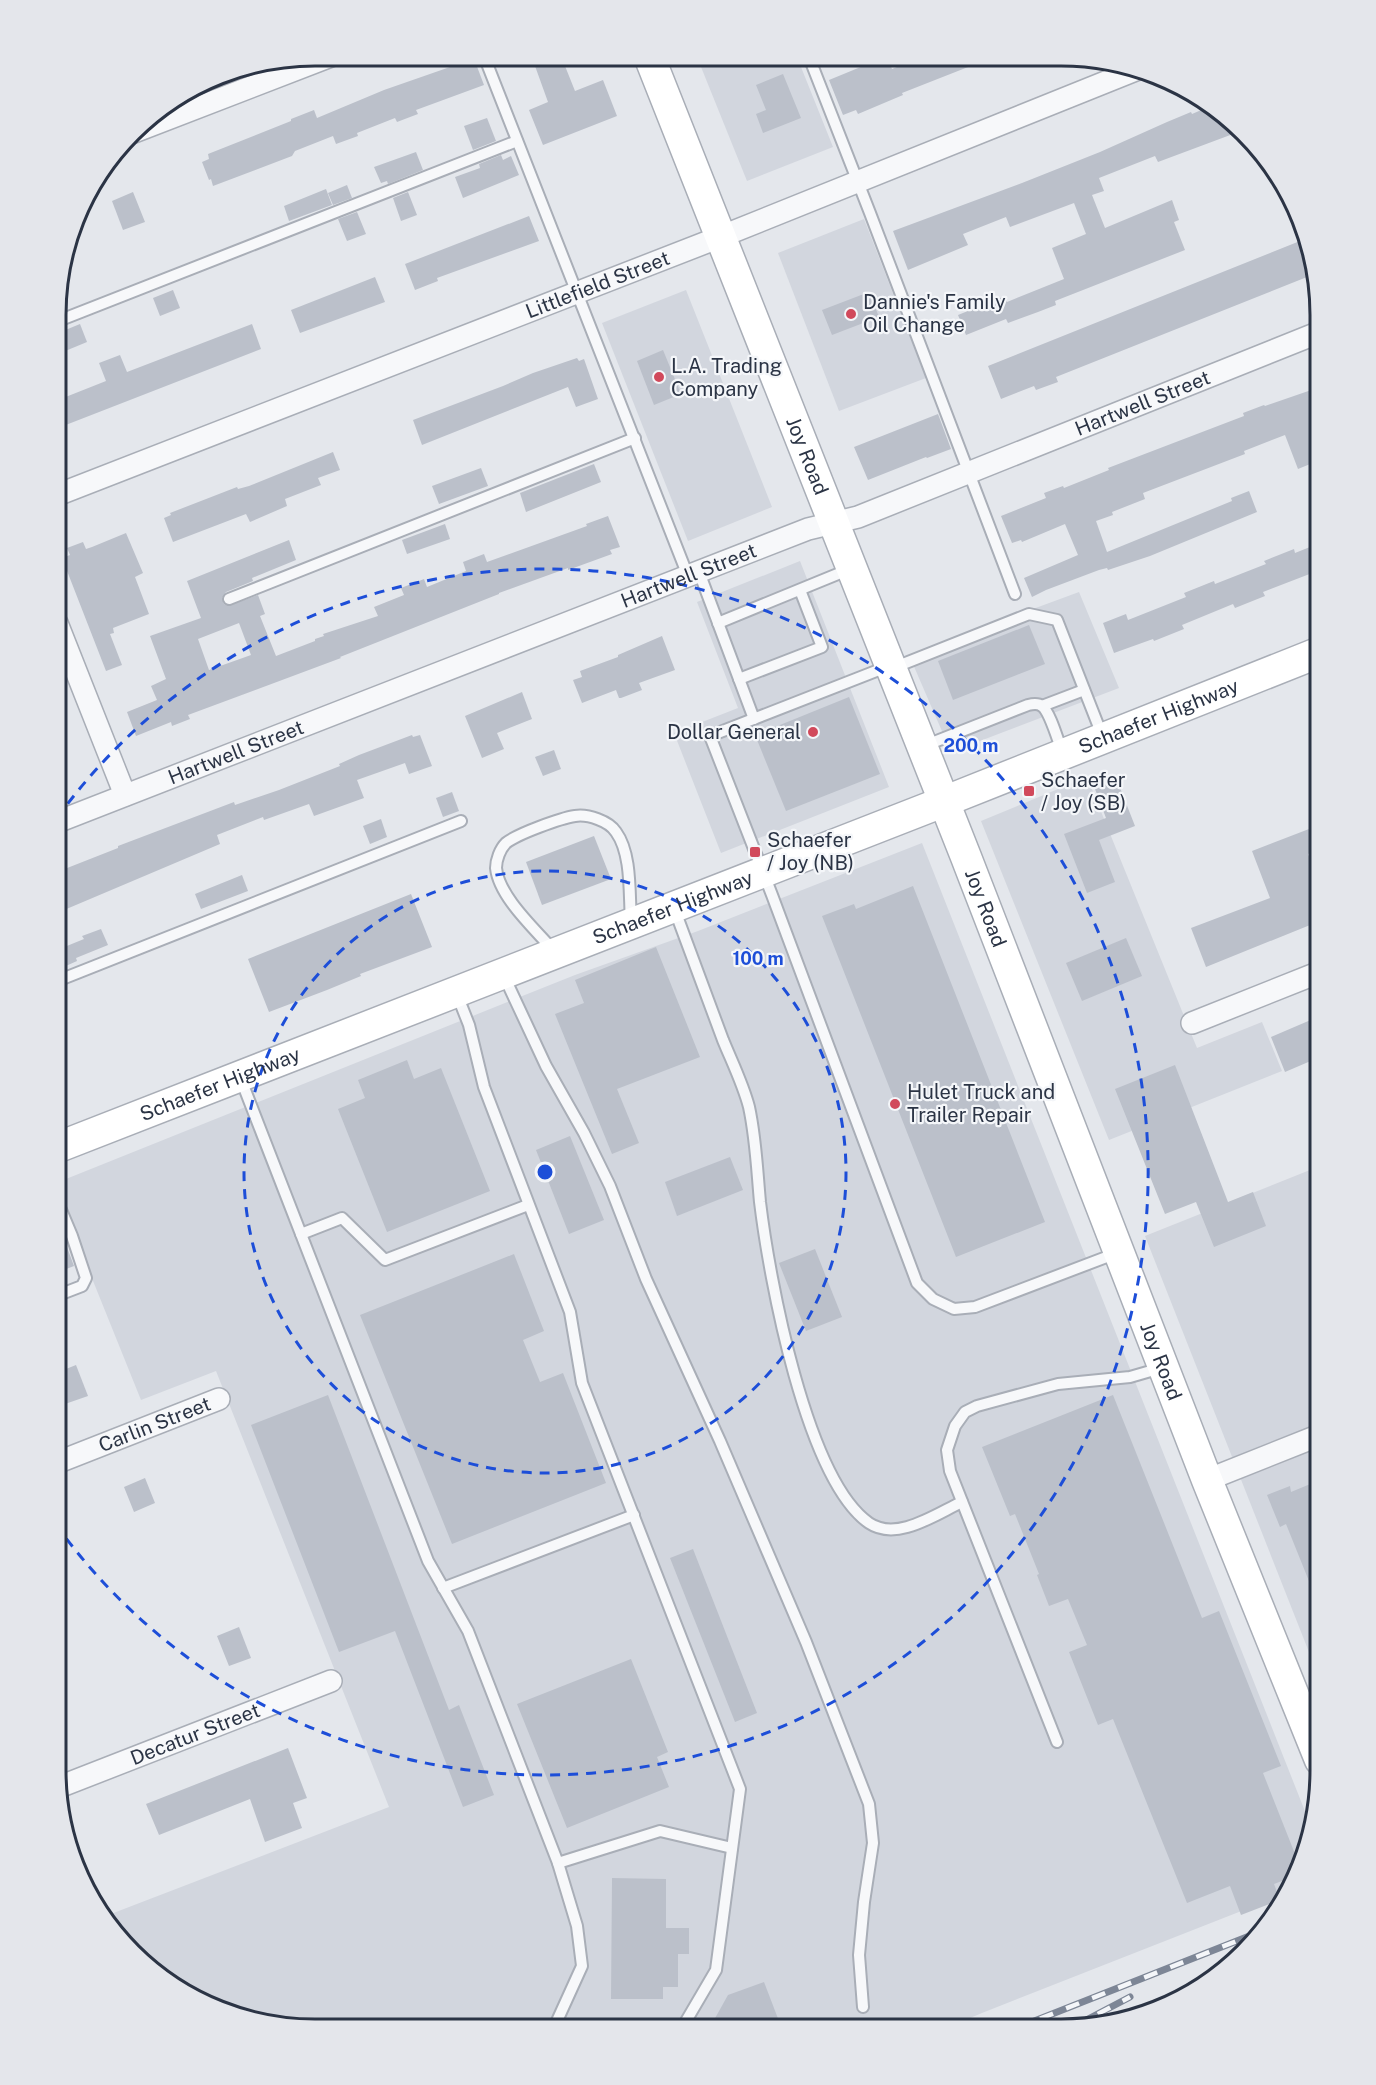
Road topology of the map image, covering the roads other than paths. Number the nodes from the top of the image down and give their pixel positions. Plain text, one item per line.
1 (487, 66) edge
2 (653, 66) edge
3 (813, 66) edge
4 (303, 67) edge
5 (1126, 74) edge
6 (156, 124) edge
7 (518, 141) junction
8 (858, 182) junction
9 (720, 237) junction
10 (578, 292) junction
11 (66, 318) edge
12 (1310, 336) edge
13 (635, 438) junction
14 (969, 473) junction
15 (66, 491) edge
16 (832, 524) junction
17 (850, 569) junction
18 (693, 574) junction
19 (800, 590) junction
20 (1015, 594) dead end
21 (230, 599) dead end
22 (718, 623) junction
23 (66, 645) edge
24 (1310, 656) edge
25 (889, 667) junction
26 (739, 679) junction
27 (1084, 690) junction
28 (1042, 706) junction
29 (754, 719) junction
30 (1104, 739) junction
31 (921, 747) junction
32 (1064, 754) junction
33 (125, 795) junction
34 (943, 802) junction
35 (66, 818) edge
36 (461, 821) dead end
37 (764, 872) junction
38 (674, 908) junction
39 (632, 924) junction
40 (555, 953) junction
41 (503, 974) junction
42 (1310, 976) edge
43 (66, 977) edge
44 (456, 992) junction
45 (1192, 1023) dead end
46 (240, 1077) junction
47 (66, 1144) edge
48 (528, 1205) junction
49 (66, 1222) edge
50 (301, 1234) junction
51 (1119, 1252) junction
52 (66, 1292) edge
53 (1163, 1367) junction
54 (219, 1399) dead end
55 (1310, 1439) edge
56 (66, 1459) edge
57 (1207, 1480) junction
58 (962, 1502) junction
59 (634, 1515) junction
60 (443, 1588) junction
61 (332, 1681) dead end
62 (1310, 1735) edge
63 (1057, 1742) dead end
64 (67, 1784) edge
65 (732, 1848) junction
66 (558, 1863) junction
67 (863, 2007) dead end
68 (558, 2019) edge
69 (687, 2019) edge

1 - 7 lane
2 - 9 street, Joy Road
3 - 8 lane
4 - 6 street
5 - 8 street, Littlefield Street
7 - 10 lane
7 - 11 lane
8 - 9 street, Littlefield Street
8 - 14 lane
9 - 10 street, Littlefield Street
9 - 16 street, Joy Road
10 - 13 lane
10 - 15 street, Littlefield Street
12 - 14 street, Hartwell Street
13 - 18 lane
13 - 21 lane
14 - 16 street, Hartwell Street
14 - 20 lane
16 - 17 street, Joy Road
16 - 18 street, Hartwell Street
17 - 19 lane
17 - 25 street, Joy Road
18 - 22 lane
18 - 33 street, Hartwell Street
19 - 22 lane
19 - 26 lane
22 - 26 lane
23 - 33 street
24 - 30 street, Schaefer Highway
25 - 27 lane
25 - 29 lane
25 - 31 street, Joy Road
26 - 29 lane
27 - 28 lane
27 - 30 lane
28 - 31 lane
28 - 32 lane
29 - 37 lane
30 - 32 street, Schaefer Highway
31 - 34 street, Joy Road
32 - 34 street, Schaefer Highway
33 - 35 street, Hartwell Street
34 - 37 street, Schaefer Highway
34 - 51 street, Joy Road
36 - 43 lane
37 - 38 street, Schaefer Highway
37 - 51 lane
38 - 39 street, Schaefer Highway
38 - 58 lane
39 - 40 street, Schaefer Highway
39 - 40 lane
40 - 41 street, Schaefer Highway
41 - 44 street, Schaefer Highway
41 - 67 lane
42 - 45 street
44 - 46 street, Schaefer Highway
44 - 48 lane
46 - 47 street, Schaefer Highway
46 - 50 lane
48 - 50 lane
48 - 59 lane
49 - 52 lane
50 - 60 lane
51 - 53 street, Joy Road
53 - 57 street, Joy Road
53 - 58 lane
54 - 56 street, Carlin Street
55 - 57 street
57 - 62 street, Joy Road
58 - 63 lane
59 - 60 lane
59 - 65 lane
60 - 66 lane
61 - 64 street, Decatur Street
65 - 66 lane
65 - 69 lane
66 - 68 lane

